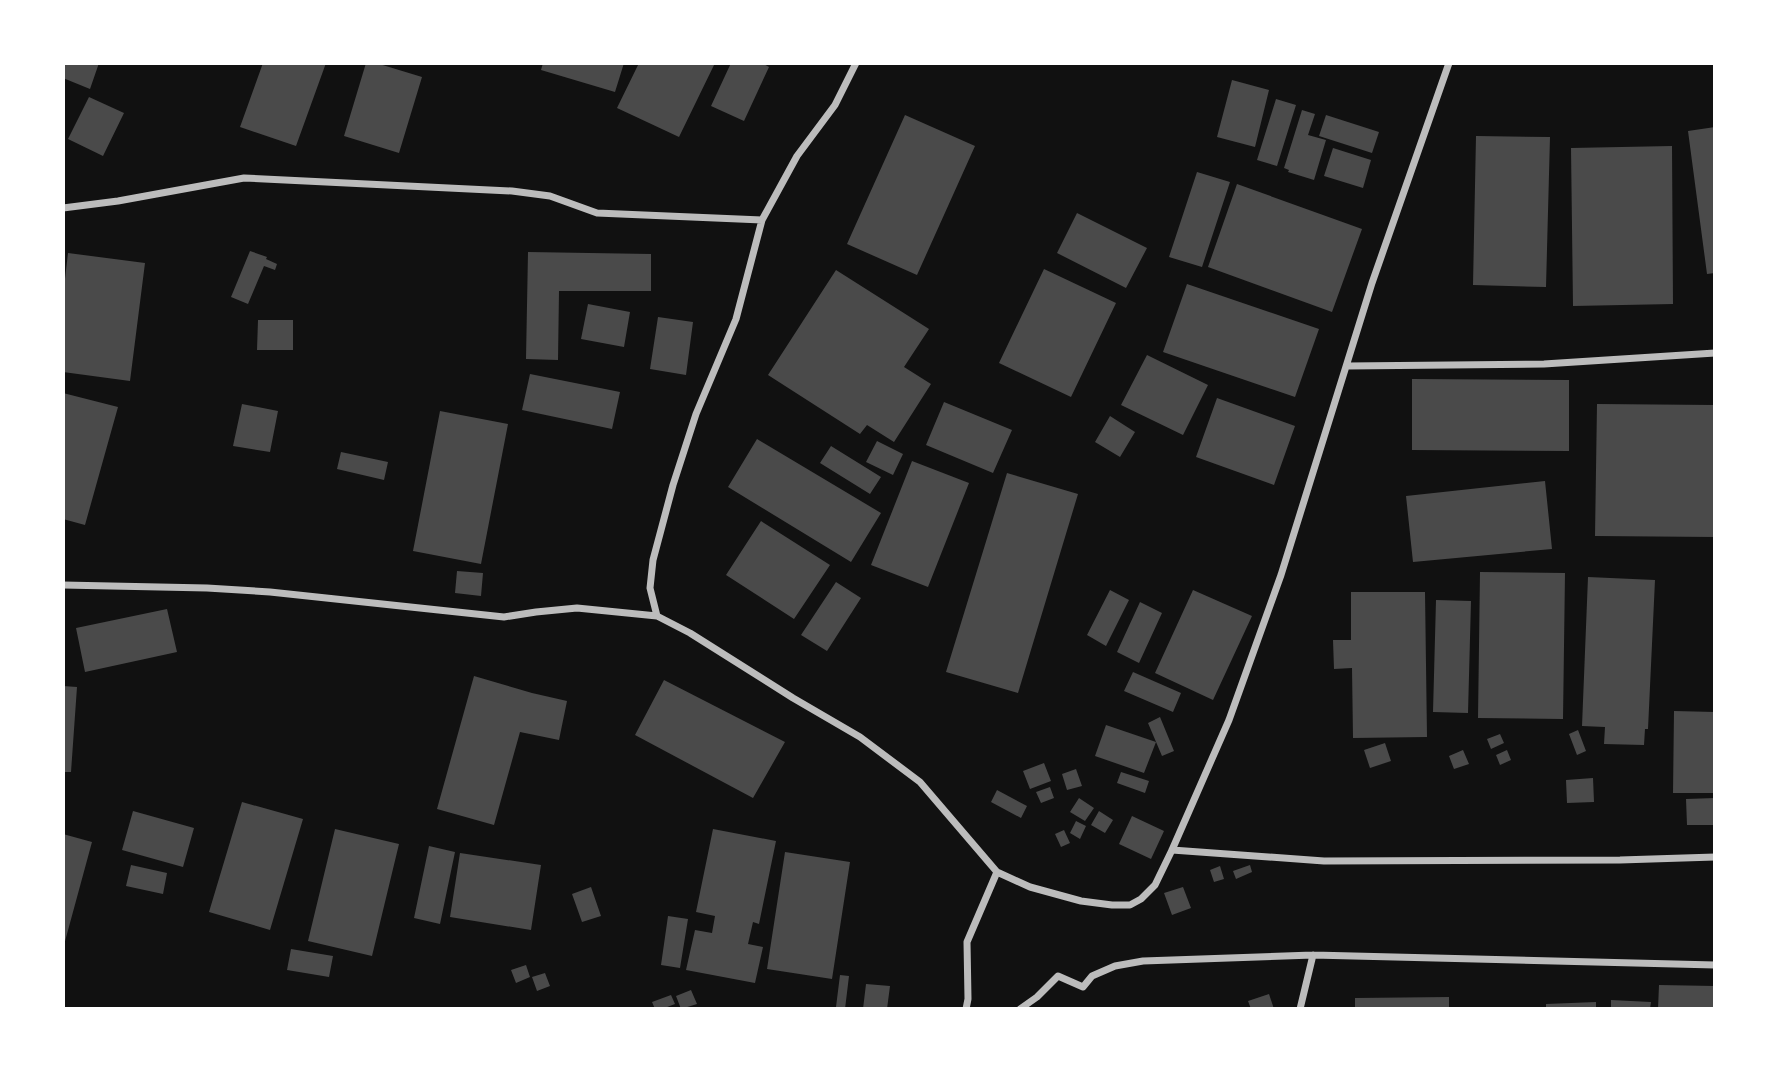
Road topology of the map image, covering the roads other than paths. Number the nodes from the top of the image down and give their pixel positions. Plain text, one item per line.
1 (856, 63) edge
2 (1449, 63) edge
3 (63, 208) edge
4 (762, 220) junction
5 (1715, 353) edge
6 (1347, 366) junction
7 (63, 585) edge
8 (657, 616) junction
9 (1172, 850) junction
10 (1715, 858) edge
11 (997, 872) junction
12 (1313, 955) junction
13 (1715, 965) edge
14 (966, 1009) edge
15 (1020, 1009) edge
16 (1300, 1009) edge

1 - 4 street
2 - 6 street
3 - 4 street
4 - 8 street
5 - 6 street
6 - 9 street
7 - 8 street
8 - 11 street
9 - 10 street
9 - 11 street
11 - 14 street
12 - 13 street
12 - 15 street
12 - 16 street

